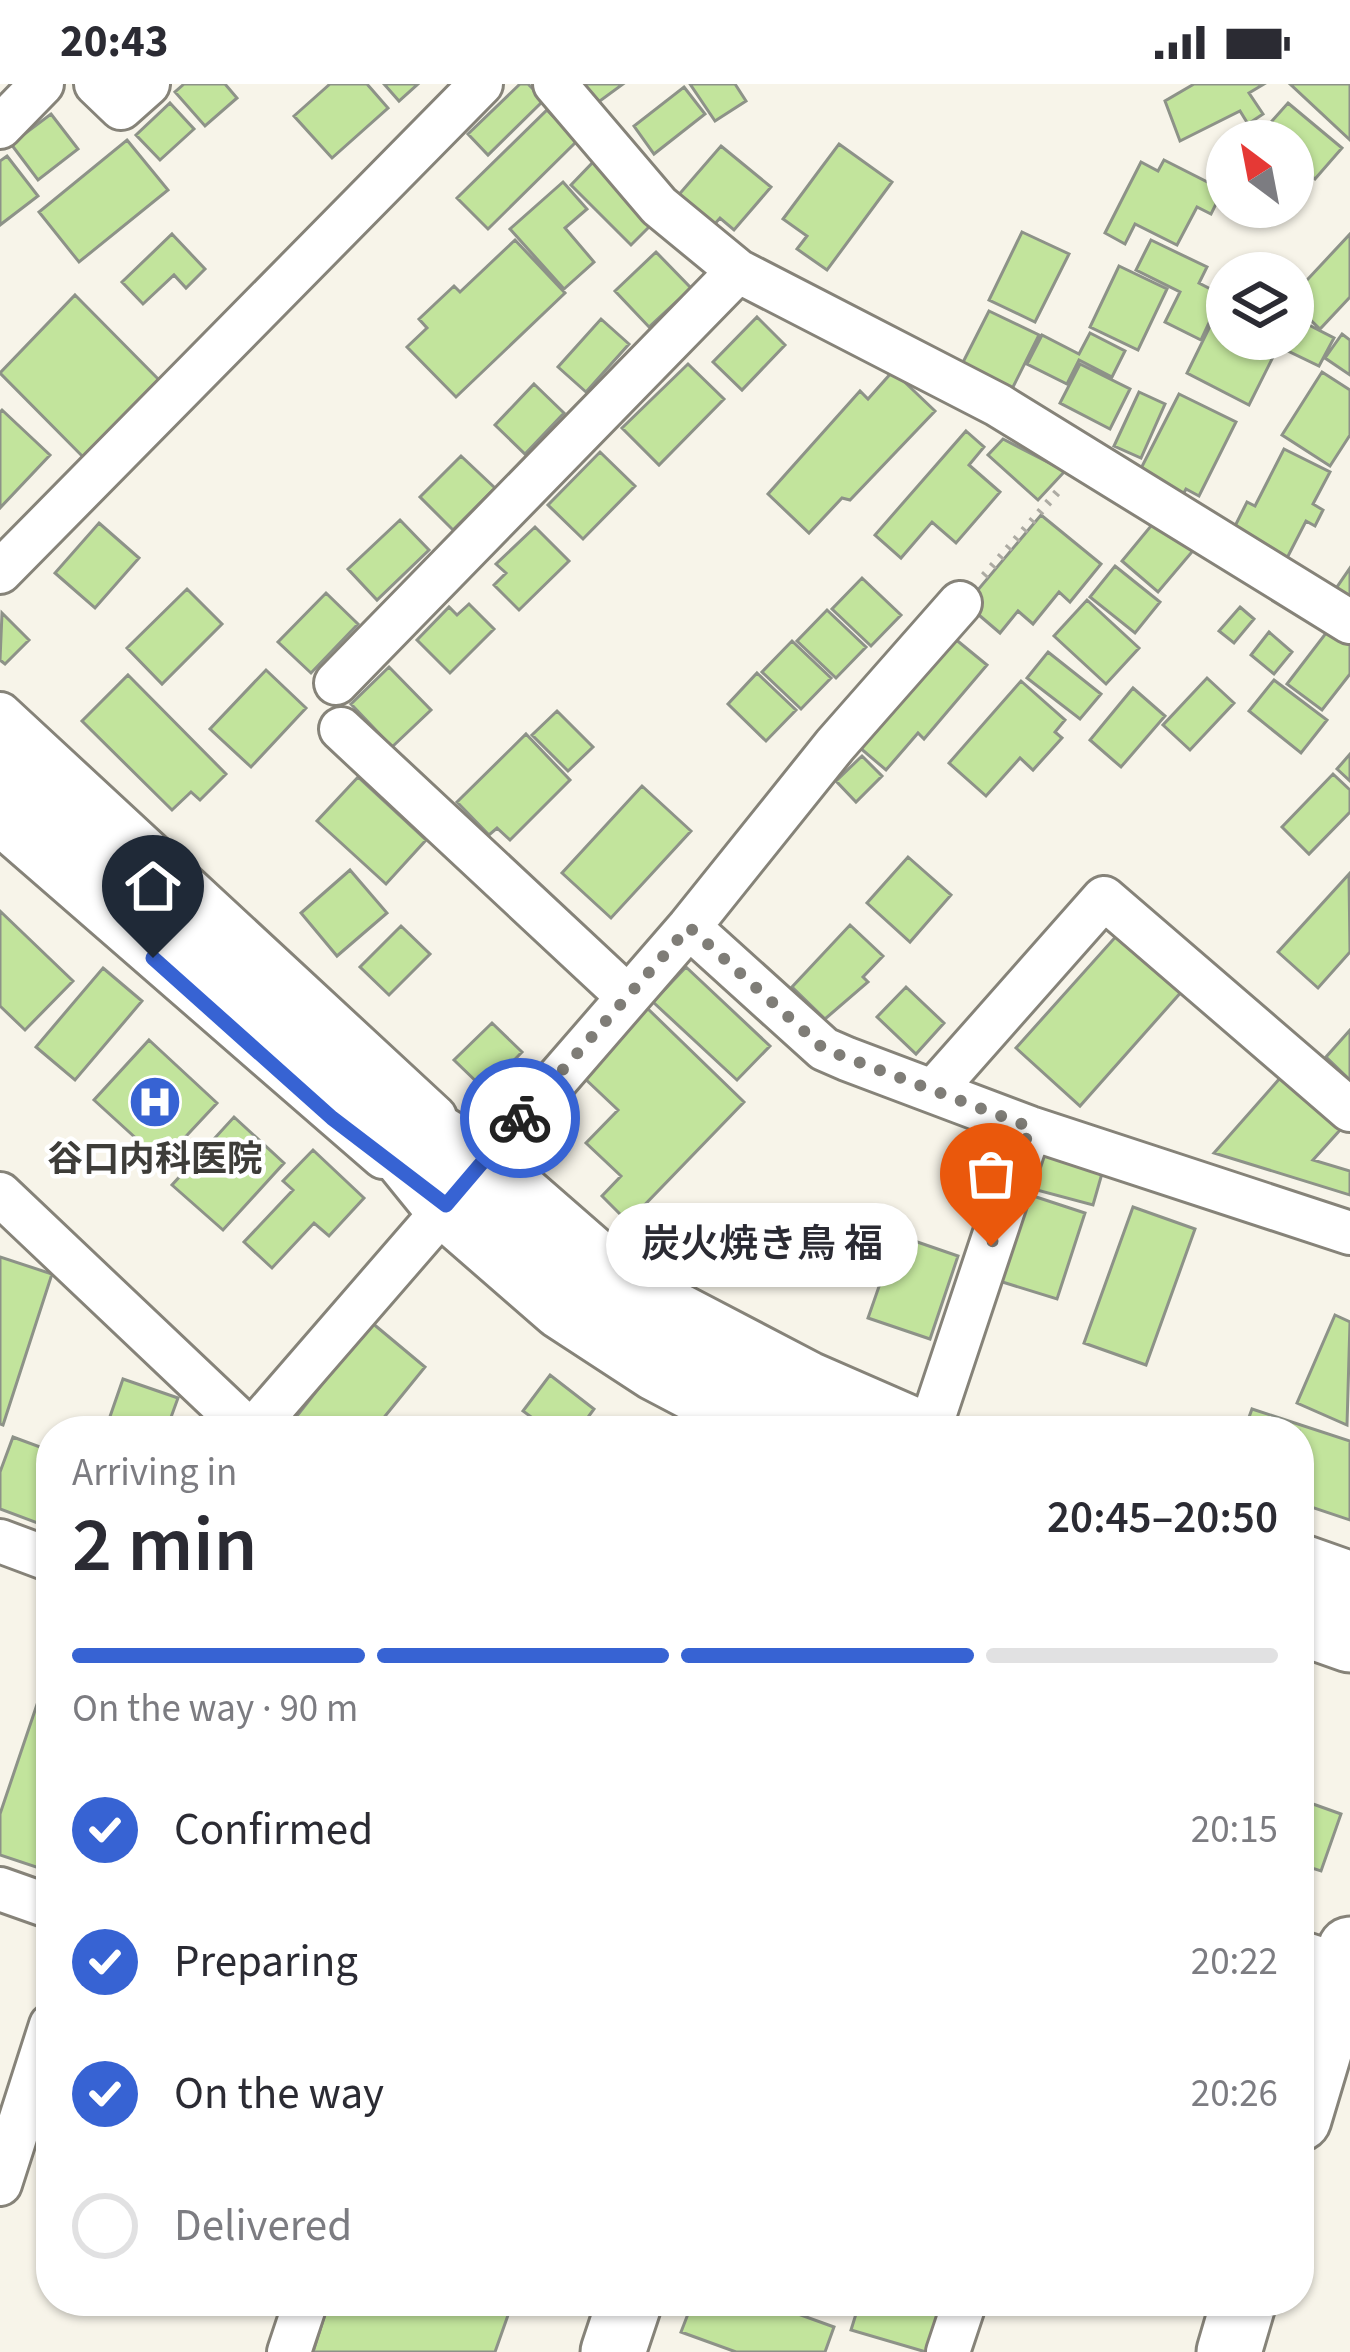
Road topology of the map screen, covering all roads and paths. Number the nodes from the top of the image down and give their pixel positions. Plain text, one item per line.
1 (42, 84) edge
2 (97, 84) edge
3 (148, 84) edge
4 (481, 84) edge
5 (555, 84) edge
6 (0, 127) edge
7 (738, 271) junction
8 (1086, 460) junction
9 (0, 572) edge
10 (960, 603) joint
11 (1350, 622) edge
12 (336, 683) dead end
13 (0, 714) edge
14 (341, 729) dead end
15 (0, 769) edge
16 (0, 824) edge
17 (689, 927) junction
18 (627, 996) junction
19 (935, 1088) junction
20 (1350, 1110) edge
21 (1030, 1127) junction
22 (463, 1184) junction
23 (0, 1194) edge
24 (1350, 1233) edge
25 (235, 1416) edge
26 (264, 1416) edge
27 (746, 1416) edge
28 (881, 1416) edge
29 (934, 1416) edge
30 (0, 1541) edge
31 (36, 1554) edge
32 (1314, 1571) edge
33 (1350, 1584) edge
34 (1314, 1627) edge
35 (1350, 1640) edge
36 (0, 1889) edge
37 (36, 1902) edge
38 (1331, 1956) edge
39 (1314, 2043) edge
40 (36, 2072) edge
41 (0, 2184) edge
42 (301, 2316) edge
43 (625, 2316) edge
44 (960, 2316) edge
45 (1240, 2316) edge
46 (289, 2352) edge
47 (614, 2352) edge
48 (948, 2352) edge
49 (1229, 2352) edge

1 - 6 street
2 - 3 street
4 - 9 street
5 - 7 street
7 - 8 street
7 - 12 street
8 - 10 path
8 - 11 street
10 - 17 street
13 - 22 street
14 - 18 street
15 - 22 street
16 - 22 street
17 - 18 street
17 - 19 street
18 - 22 street
19 - 20 street
19 - 21 street
21 - 24 street
21 - 29 street
22 - 26 street
22 - 27 street
22 - 28 street
23 - 25 street
30 - 31 street
32 - 33 street
34 - 35 street
36 - 37 street
38 - 39 street
40 - 41 street
42 - 46 street
43 - 47 street
44 - 48 street
45 - 49 street

